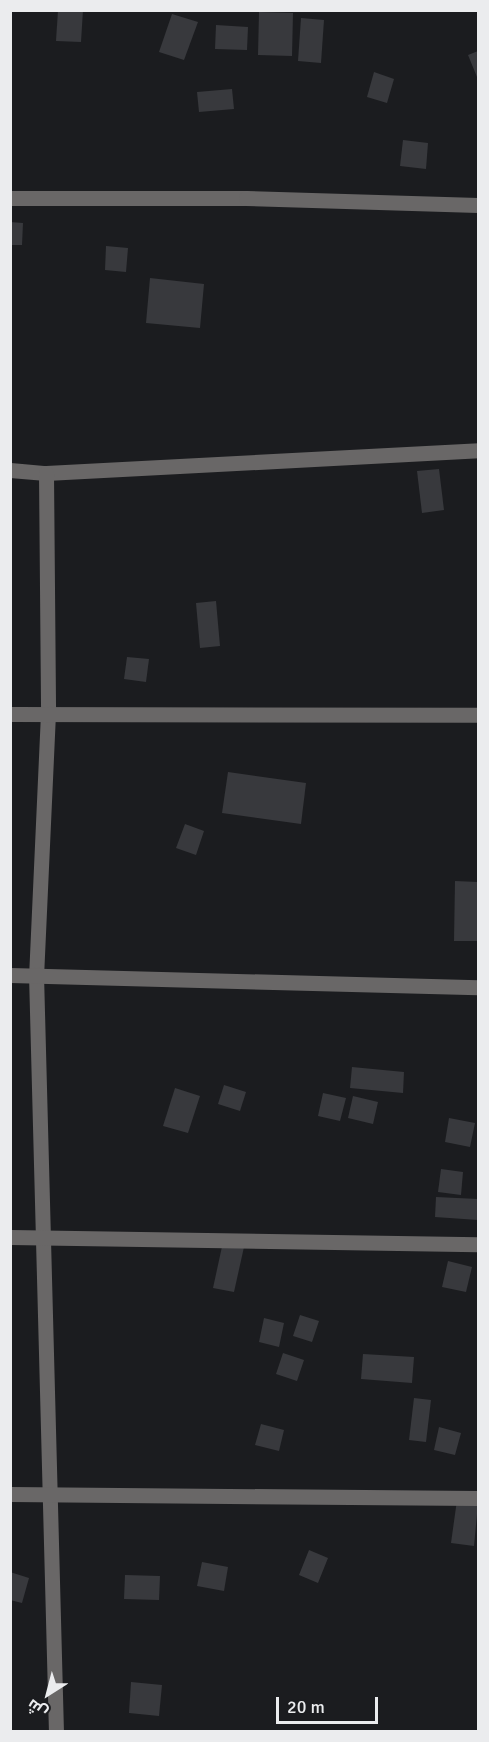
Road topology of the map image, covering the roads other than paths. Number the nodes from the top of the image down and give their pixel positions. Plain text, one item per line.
1 (10, 198) edge
2 (478, 205) edge
3 (478, 450) edge
4 (10, 470) edge
5 (46, 473) junction
6 (48, 713) junction
7 (10, 714) edge
8 (478, 714) edge
9 (36, 974) junction
10 (10, 975) edge
11 (478, 987) edge
12 (10, 1237) edge
13 (41, 1237) junction
14 (478, 1244) edge
15 (10, 1494) edge
16 (49, 1494) junction
17 (478, 1498) edge
18 (56, 1731) edge

1 - 2 street
3 - 5 street
4 - 5 street
5 - 6 street
6 - 7 street
6 - 8 street
6 - 9 street
9 - 10 street
9 - 11 street
9 - 13 street
12 - 13 street
13 - 14 street
13 - 16 street
15 - 16 street
16 - 17 street
16 - 18 street

